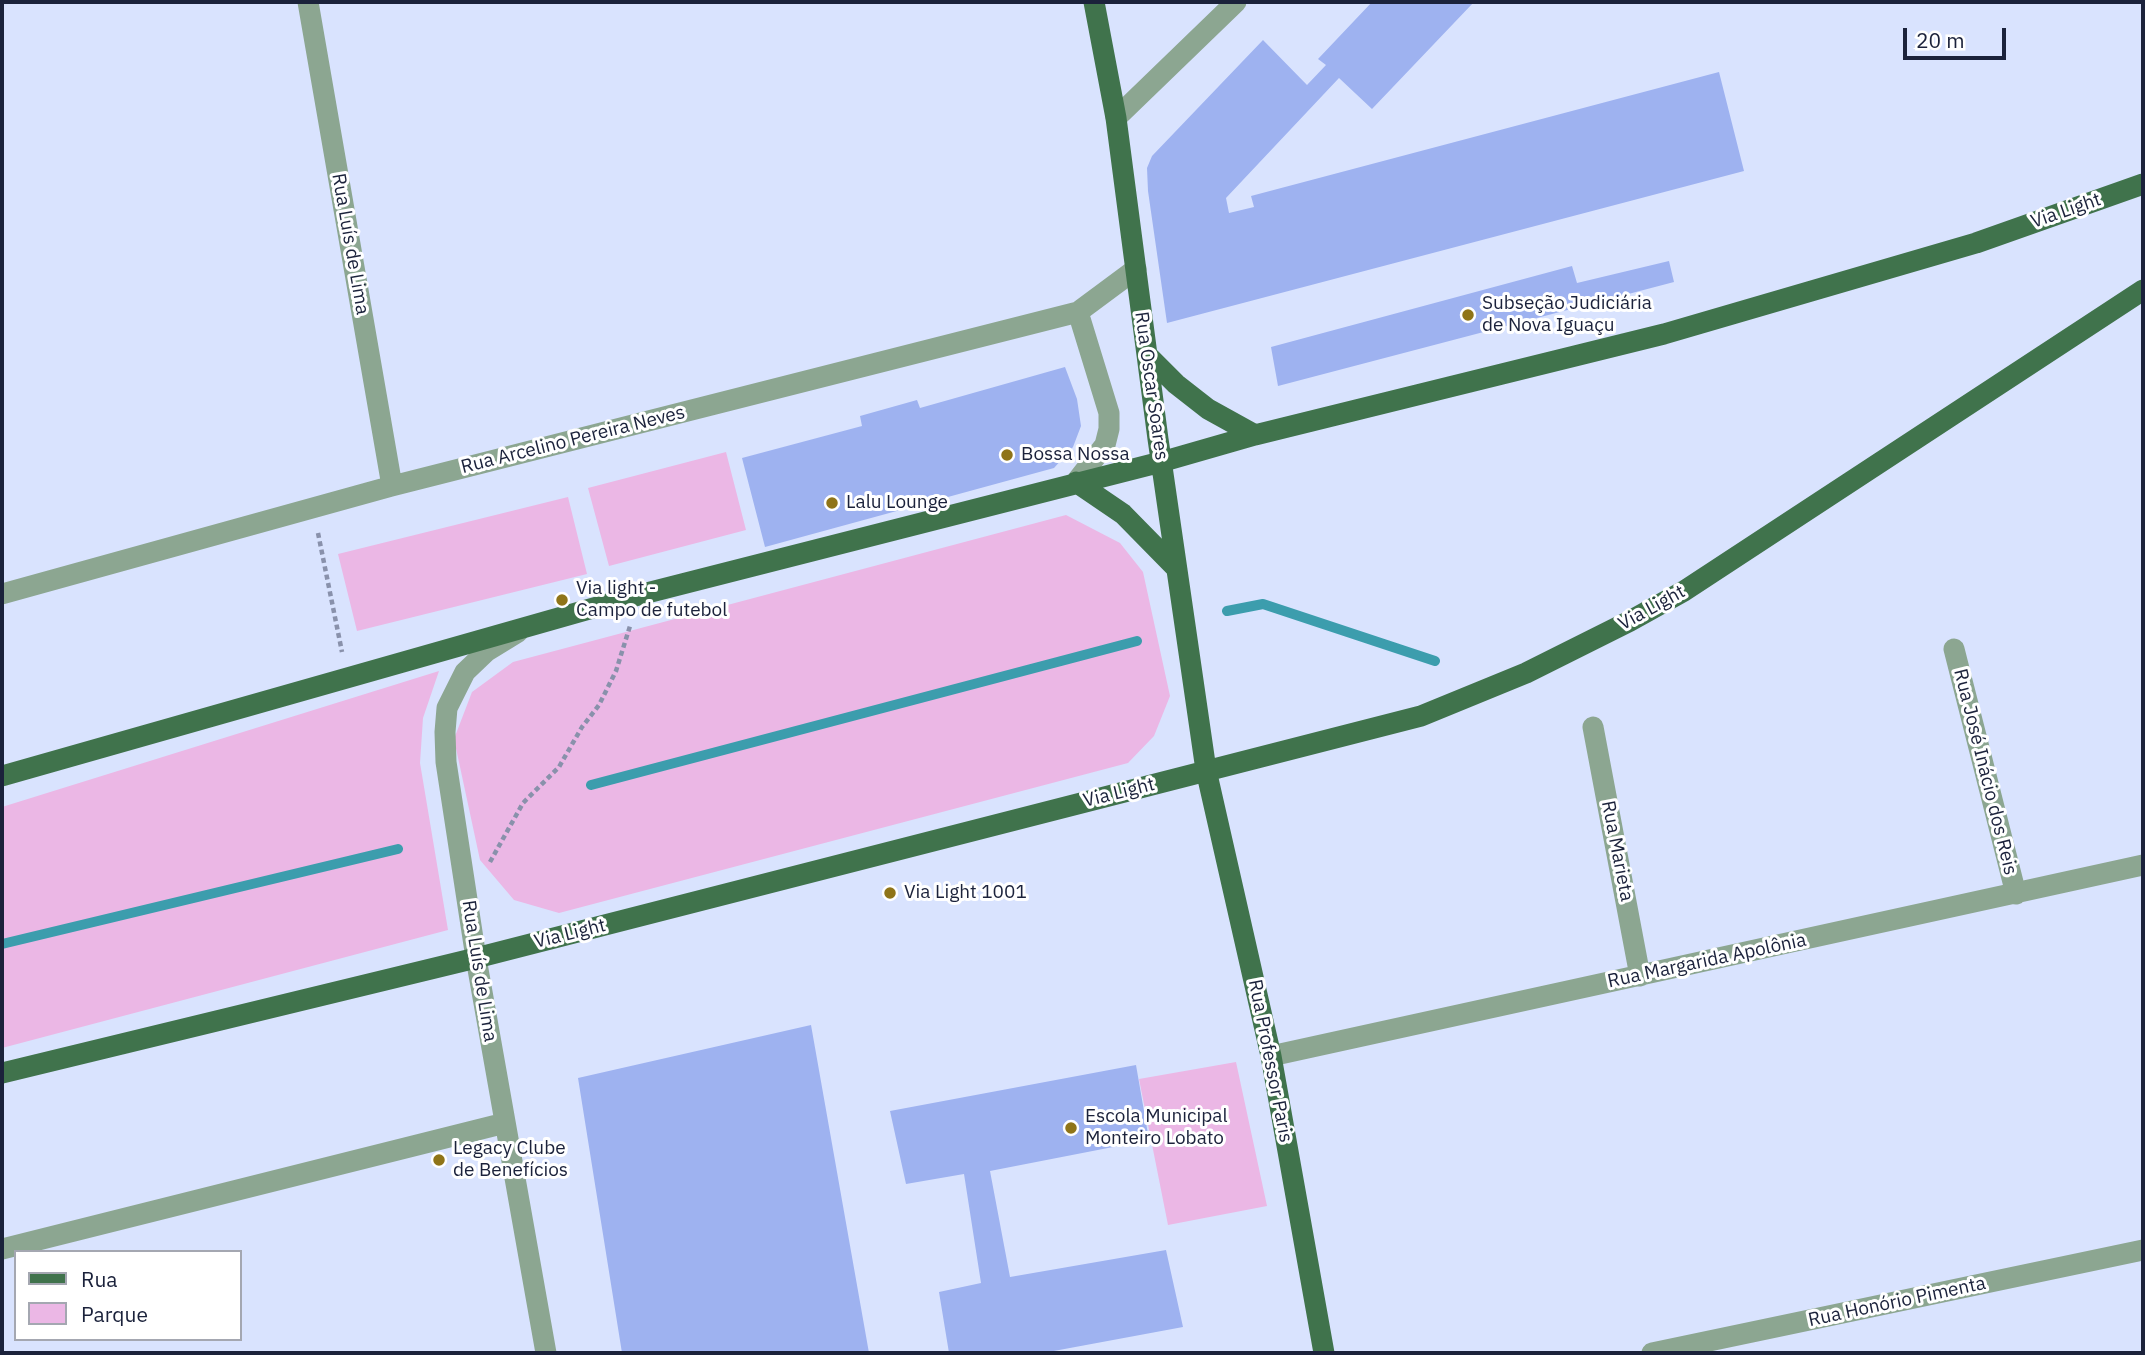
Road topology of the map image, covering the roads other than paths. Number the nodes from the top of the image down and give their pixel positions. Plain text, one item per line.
1 (308, 2) edge
2 (1094, 2) edge
3 (1236, 2) edge
4 (1116, 118) junction
5 (2143, 184) edge
6 (1136, 269) junction
7 (2143, 290) edge
8 (1079, 312) junction
9 (1147, 356) junction
10 (1255, 435) junction
11 (1161, 462) junction
12 (1076, 482) junction
13 (392, 486) junction
14 (1177, 569) junction
15 (2, 594) edge
16 (532, 624) junction
17 (1954, 649) dead end
18 (1593, 727) dead end
19 (1206, 771) junction
20 (2, 776) edge
21 (2143, 865) edge
22 (2016, 894) junction
23 (475, 958) junction
24 (1640, 976) junction
25 (1271, 1056) junction
26 (2, 1073) edge
27 (505, 1123) junction
28 (2, 1249) edge
29 (2143, 1250) edge
30 (546, 1353) edge
31 (1324, 1353) edge
32 (1652, 1353) edge

1 - 13 street, Rua Luís de Lima
2 - 4 main road, Rua Oscar Soares
3 - 4 street
4 - 6 main road, Rua Oscar Soares
5 - 10 main road, Via Light
6 - 8 street, Rua Arcelino Pereira Neves
6 - 9 main road, Rua Oscar Soares
7 - 19 main road, Via Light
8 - 12 street
8 - 13 street, Rua Arcelino Pereira Neves
9 - 10 main road
9 - 11 main road, Rua Oscar Soares
10 - 11 main road, Via Light
11 - 12 main road, Via Light
11 - 14 main road, Rua Oscar Soares
12 - 14 main road
12 - 16 main road, Via Light
13 - 15 street, Rua Arcelino Pereira Neves
14 - 19 main road, Rua Oscar Soares
16 - 20 main road, Via Light
16 - 23 street, Rua Luís de Lima
17 - 22 street, Rua José Inácio dos Reis
18 - 24 street, Rua Marieta
19 - 23 main road, Via Light
19 - 25 main road, Rua Professor Paris
21 - 22 street, Rua Margarida Apolônia
22 - 24 street, Rua Margarida Apolônia
23 - 26 main road, Via Light
23 - 27 street, Rua Luís de Lima
24 - 25 street, Rua Margarida Apolônia
25 - 31 main road, Rua Professor Paris
27 - 28 street
27 - 30 street, Rua Luís de Lima
29 - 32 street, Rua Honório Pimenta

